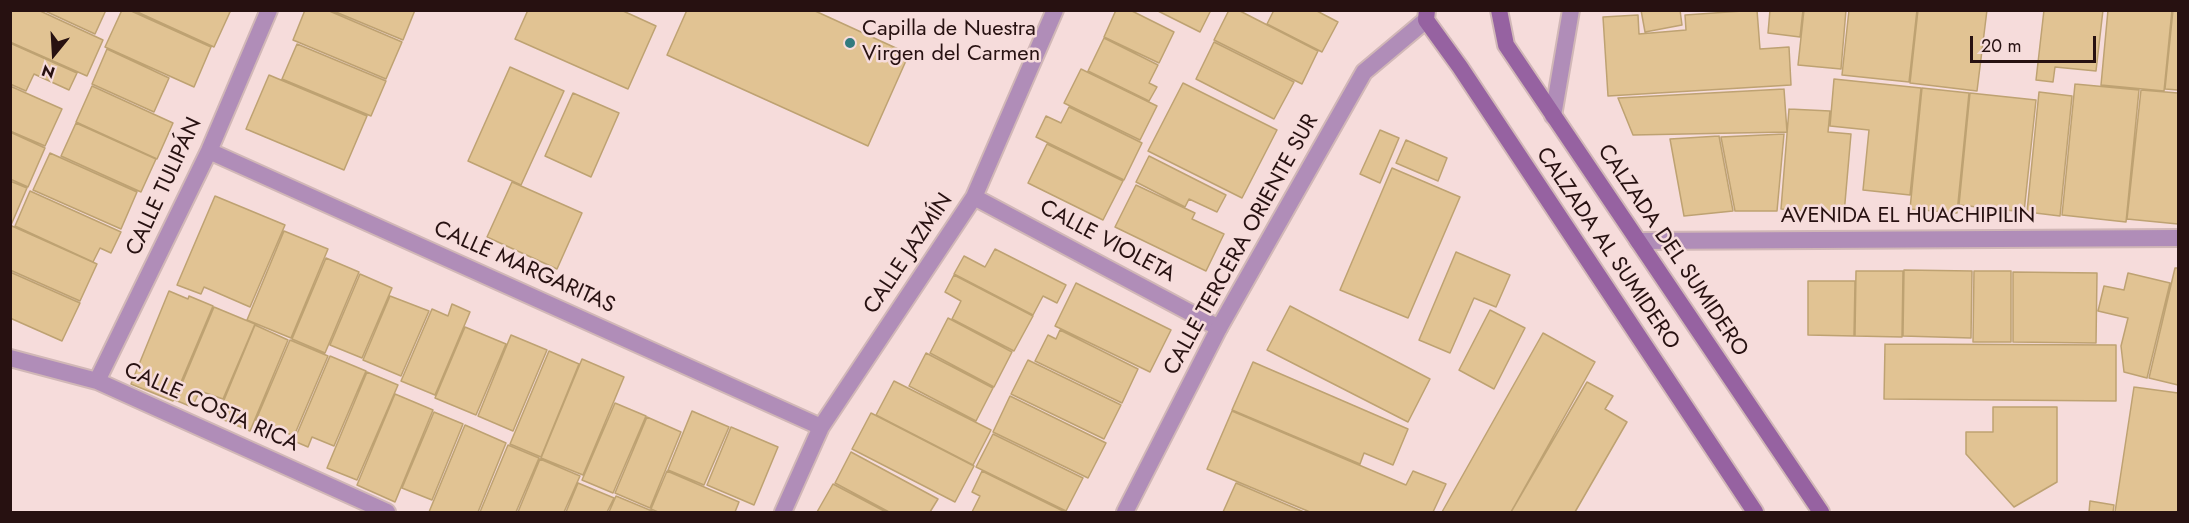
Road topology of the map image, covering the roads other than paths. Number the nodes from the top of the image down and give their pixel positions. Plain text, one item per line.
1 (269, 10) edge
2 (1056, 10) edge
3 (1499, 10) edge
4 (1571, 10) edge
5 (1426, 15) edge
6 (1553, 116) junction
7 (209, 151) junction
8 (974, 196) junction
9 (2178, 238) edge
10 (1638, 241) junction
11 (1219, 328) junction
12 (10, 358) edge
13 (97, 381) junction
14 (821, 427) junction
15 (387, 513) edge
16 (783, 513) edge
17 (1125, 513) edge
18 (1755, 513) edge
19 (1821, 513) edge

1 - 7 street, CALLE TULIPÁN
2 - 8 street, CALLE JAZMÍN
3 - 6 main road, CALZADA DEL SUMIDERO
4 - 6 street
5 - 11 street, CALLE TERCERA ORIENTE SUR
5 - 18 main road, CALZADA AL SUMIDERO
6 - 10 main road, CALZADA DEL SUMIDERO
7 - 13 street, CALLE TULIPÁN
7 - 14 street, CALLE MARGARITAS
8 - 11 street, CALLE VIOLETA
8 - 14 street, CALLE JAZMÍN
9 - 10 street, AVENIDA EL HUACHIPILIN
10 - 19 main road, CALZADA DEL SUMIDERO
11 - 17 street, CALLE TERCERA ORIENTE SUR
12 - 13 street, CALLE COSTA RICA
13 - 15 street, CALLE COSTA RICA
14 - 16 street, CALLE JAZMÍN

